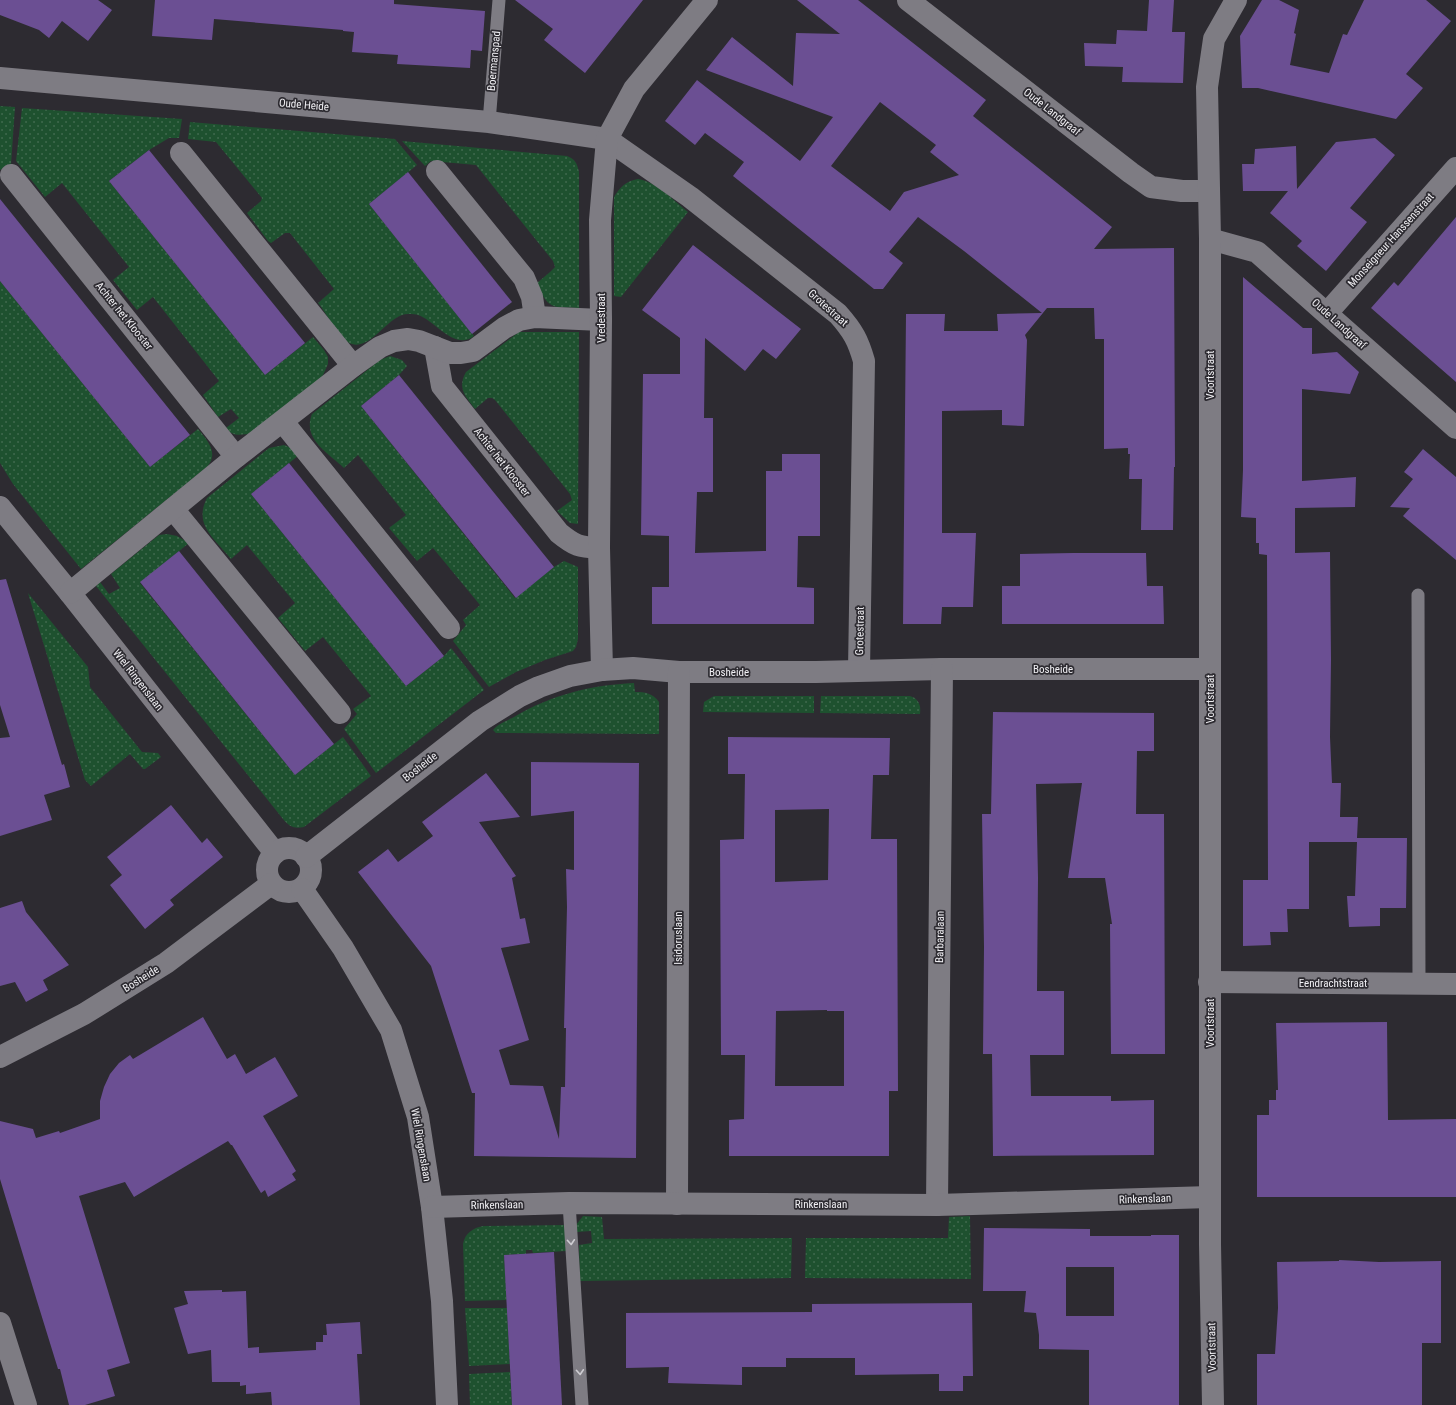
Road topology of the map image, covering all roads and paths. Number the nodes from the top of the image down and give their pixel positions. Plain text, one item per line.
1 (499, 0) edge
2 (707, 0) edge
3 (908, 0) edge
4 (1236, 0) edge
5 (0, 78) edge
6 (489, 122) junction
7 (607, 139) junction
8 (181, 153) dead end
9 (1456, 168) edge
10 (437, 171) dead end
11 (11, 175) dead end
12 (1210, 191) junction
13 (1210, 239) junction
14 (1327, 313) junction
15 (535, 318) junction
16 (601, 320) junction
17 (435, 348) junction
18 (353, 366) junction
19 (283, 422) junction
20 (1456, 428) edge
21 (236, 457) junction
22 (0, 507) edge
23 (173, 509) junction
24 (599, 548) junction
25 (70, 593) junction
26 (1418, 595) dead end
27 (449, 628) dead end
28 (942, 669) junction
29 (1210, 669) junction
30 (602, 670) junction
31 (860, 670) junction
32 (679, 672) junction
33 (340, 714) dead end
34 (275, 853) junction
35 (306, 857) junction
36 (271, 884) junction
37 (302, 889) junction
38 (1210, 982) junction
39 (1419, 983) junction
40 (1456, 984) edge
41 (0, 1057) edge
42 (1210, 1197) junction
43 (569, 1203) junction
44 (677, 1204) junction
45 (937, 1205) junction
46 (432, 1207) junction
47 (0, 1323) edge
48 (26, 1405) edge
49 (447, 1405) edge
50 (582, 1405) edge
51 (1213, 1405) edge

1 - 6 lane, Boermanspad
2 - 7 street, Vredestraat
3 - 12 street, Oude Landgraaf
4 - 12 street, Voortstraat
5 - 6 street, Oude Heide
6 - 7 street, Oude Heide
7 - 16 street, Vredestraat
7 - 31 street, Grotestraat
8 - 18 street
9 - 14 street, Monseigneur Hanssenstraat
10 - 15 street
11 - 21 street, Achter het Klooster
12 - 13 street, Voortstraat
13 - 14 street, Oude Landgraaf
13 - 29 street, Voortstraat
14 - 20 street, Oude Landgraaf
15 - 16 street
15 - 17 street
16 - 24 street, Vredestraat
17 - 18 street
17 - 24 street, Achter het Klooster
18 - 19 street
19 - 21 street
19 - 27 street
21 - 23 street
22 - 25 street, Wiel Ringenslaan
23 - 25 street
23 - 33 street
24 - 30 street, Vredestraat
25 - 34 street, Wiel Ringenslaan
26 - 39 lane
28 - 29 street, Bosheide
28 - 31 street, Bosheide
28 - 45 street, Barbaralaan
29 - 38 street, Voortstraat
30 - 32 street, Bosheide
30 - 35 street, Bosheide
31 - 32 street, Bosheide
32 - 44 street, Isidoruslaan
34 - 35 street
34 - 36 street
35 - 37 street
36 - 37 street
36 - 41 street, Bosheide
37 - 46 street, Wiel Ringenslaan
38 - 39 street, Eendrachtstraat
38 - 42 street, Voortstraat
39 - 40 street, Eendrachtstraat
42 - 45 street, Rinkenslaan
42 - 51 street, Voortstraat
43 - 44 street, Rinkenslaan
43 - 46 street, Rinkenslaan
43 -> 50 lane
44 - 45 street, Rinkenslaan
46 - 49 street, Wiel Ringenslaan
47 - 48 street

